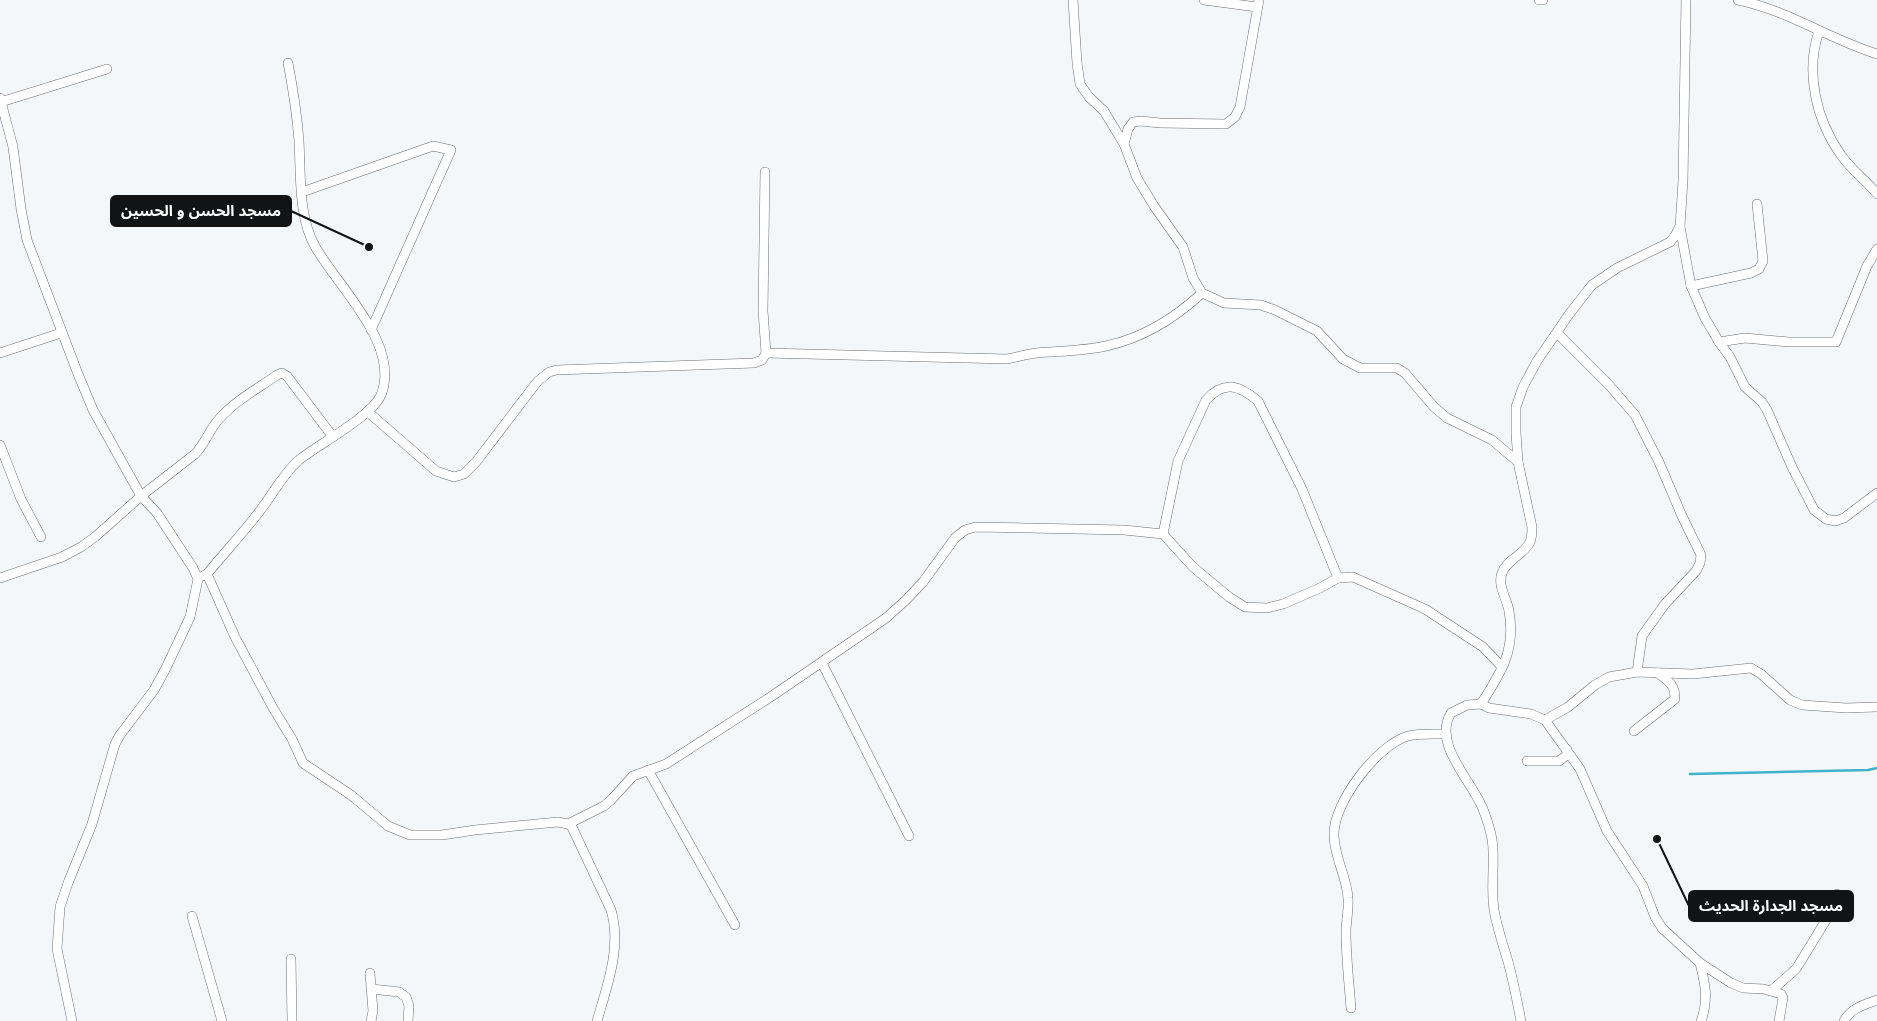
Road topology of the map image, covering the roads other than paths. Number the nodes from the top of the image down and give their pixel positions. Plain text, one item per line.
1 (1073, 0) edge
2 (1204, 0) edge
3 (1539, 0) edge
4 (1543, 0) edge
5 (1686, 0) edge
6 (1738, 0) edge
7 (1258, 3) edge
8 (1819, 31) junction
9 (1877, 54) edge
10 (288, 62) dead end
11 (107, 69) dead end
12 (1, 100) edge
13 (1124, 144) junction
14 (765, 172) dead end
15 (302, 192) junction
16 (1877, 194) edge
17 (1757, 204) dead end
18 (1680, 226) junction
19 (1670, 242) junction
20 (1683, 247) junction
21 (1877, 248) edge
22 (1691, 286) junction
23 (1202, 293) junction
24 (371, 330) junction
25 (1557, 332) junction
26 (61, 333) junction
27 (1719, 342) junction
28 (0, 353) edge
29 (766, 353) junction
30 (368, 412) junction
31 (333, 437) junction
32 (0, 445) edge
33 (1518, 462) junction
34 (1877, 493) edge
35 (141, 496) junction
36 (1163, 534) junction
37 (41, 537) dead end
38 (207, 574) junction
39 (0, 578) edge
40 (1338, 578) junction
41 (198, 579) junction
42 (822, 662) junction
43 (1502, 668) junction
44 (1637, 672) junction
45 (1658, 673) junction
46 (1481, 704) junction
47 (1877, 708) edge
48 (1545, 720) junction
49 (1634, 731) dead end
50 (1446, 734) junction
51 (1567, 750) junction
52 (1527, 761) dead end
53 (648, 770) junction
54 (568, 824) junction
55 (909, 836) dead end
56 (1837, 894) dead end
57 (192, 916) dead end
58 (736, 925) dead end
59 (291, 959) dead end
60 (1700, 963) junction
61 (370, 974) dead end
62 (372, 989) junction
63 (1771, 991) junction
64 (1877, 1000) edge
65 (1351, 1008) dead end
66 (72, 1021) edge
67 (222, 1021) edge
68 (292, 1021) edge
69 (371, 1021) edge
70 (408, 1021) edge
71 (597, 1021) edge
72 (1521, 1021) edge
73 (1701, 1021) edge
74 (1779, 1021) edge
75 (1844, 1021) edge

1 - 13 street
2 - 7 street
3 - 4 street
5 - 18 street
6 - 8 street
7 - 13 street
8 - 9 street
8 - 16 street
10 - 15 street
11 - 12 street
12 - 26 street
13 - 23 street
14 - 29 street
15 - 24 street
15 - 24 street
17 - 22 street
18 - 19 street
18 - 20 street
19 - 20 street
19 - 25 street
20 - 22 street
21 - 27 street
22 - 27 street
23 - 29 street
23 - 33 street
24 - 30 street
25 - 33 street
25 - 44 street
26 - 28 street
26 - 35 street
27 - 34 street
29 - 30 street
30 - 31 street
31 - 35 street
31 - 38 street
32 - 37 street
33 - 43 street
35 - 39 street
35 - 41 street
36 - 40 street
36 - 40 street
36 - 42 street
38 - 41 street
38 - 54 street
40 - 43 street
41 - 66 street
42 - 53 street
42 - 55 street
43 - 46 street
44 - 45 street
44 - 48 street
45 - 47 street
45 - 49 street
46 - 48 street
46 - 50 street
48 - 51 street
50 - 65 street
50 - 72 street
51 - 52 street
51 - 60 street
53 - 54 street
53 - 58 street
54 - 71 street
56 - 63 street
57 - 67 street
59 - 68 street
60 - 63 street
60 - 73 street
61 - 62 street
62 - 69 street
62 - 70 street
63 - 74 street
64 - 75 street

